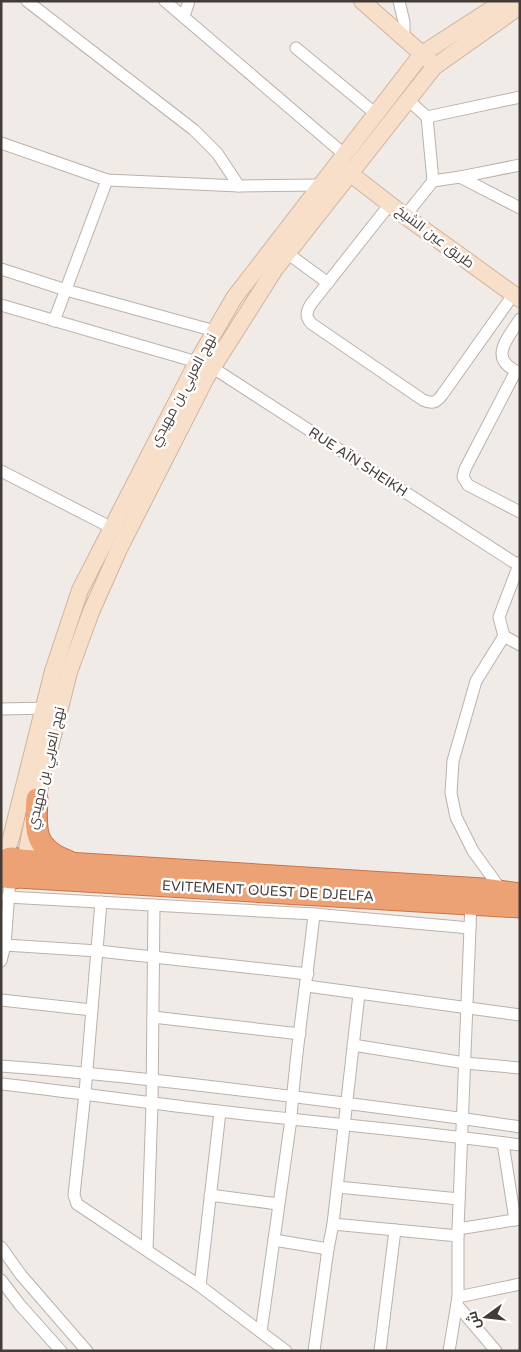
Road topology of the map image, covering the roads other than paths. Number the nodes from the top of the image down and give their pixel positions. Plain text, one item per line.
1 (27, 1) edge
2 (165, 1) edge
3 (188, 1) edge
4 (362, 1) edge
5 (400, 1) edge
6 (504, 1) edge
7 (520, 6) edge
8 (184, 16) junction
9 (404, 38) junction
10 (296, 48) dead end
11 (422, 54) junction
12 (434, 67) junction
13 (520, 97) edge
14 (408, 100) junction
15 (376, 114) junction
16 (427, 117) junction
17 (1, 143) edge
18 (344, 164) junction
19 (520, 165) edge
20 (460, 177) junction
21 (107, 180) junction
22 (433, 182) junction
23 (239, 186) junction
24 (327, 189) junction
25 (390, 204) junction
26 (520, 208) edge
27 (405, 216) junction
28 (287, 253) junction
29 (1, 269) edge
30 (328, 283) junction
31 (66, 290) junction
32 (516, 297) edge
33 (1, 305) edge
34 (520, 319) edge
35 (54, 321) junction
36 (216, 330) junction
37 (197, 362) junction
38 (212, 368) junction
39 (518, 372) edge
40 (1, 471) edge
41 (130, 509) junction
42 (520, 512) edge
43 (111, 527) junction
44 (126, 535) junction
45 (519, 563) edge
46 (504, 636) junction
47 (520, 645) edge
48 (52, 708) junction
49 (1, 709) edge
50 (37, 799) junction
51 (80, 865) junction
52 (11, 869) edge
53 (511, 899) edge
54 (101, 902) junction
55 (471, 904) junction
56 (154, 905) junction
57 (314, 914) junction
58 (470, 928) junction
59 (5, 945) junction
60 (98, 951) junction
61 (154, 958) junction
62 (1, 961) edge
63 (308, 974) junction
64 (306, 986) junction
65 (359, 994) junction
66 (1, 1000) edge
67 (468, 1009) junction
68 (92, 1010) junction
69 (520, 1015) edge
70 (153, 1017) junction
71 (300, 1034) junction
72 (353, 1045) junction
73 (466, 1063) junction
74 (1, 1066) edge
75 (520, 1068) edge
76 (86, 1072) junction
77 (152, 1080) junction
78 (1, 1084) edge
79 (85, 1093) junction
80 (292, 1097) junction
81 (152, 1104) junction
82 (347, 1104) junction
83 (220, 1112) junction
84 (463, 1118) junction
85 (291, 1119) junction
86 (344, 1124) junction
87 (520, 1126) edge
88 (462, 1137) junction
89 (503, 1143) junction
90 (520, 1145) edge
91 (338, 1187) junction
92 (210, 1195) junction
93 (459, 1198) junction
94 (278, 1204) junction
95 (518, 1219) edge
96 (333, 1224) junction
97 (396, 1230) junction
98 (458, 1233) junction
99 (274, 1240) junction
100 (1, 1247) edge
101 (328, 1248) junction
102 (147, 1250) junction
103 (1, 1280) edge
104 (520, 1284) edge
105 (200, 1286) junction
106 (458, 1301) junction
107 (261, 1332) junction
108 (61, 1351) edge
109 (87, 1351) edge
110 (286, 1351) edge
111 (314, 1351) edge
112 (380, 1351) edge
113 (449, 1351) edge
114 (496, 1351) edge

1 - 23 street
2 - 8 street
3 - 8 street
4 - 9 main road
5 - 9 street
6 - 11 main road, نهج العربي بن مهيدي
7 - 12 main road, نهج العربي بن مهيدي
8 - 18 street
9 - 11 main road
10 - 15 street
11 - 12 main road
11 - 15 main road, نهج العربي بن مهيدي
12 - 14 main road, نهج العربي بن مهيدي
13 - 16 street
14 - 16 street
14 - 18 main road, نهج العربي بن مهيدي
15 - 18 main road, نهج العربي بن مهيدي
16 - 22 street
17 - 21 street
18 - 24 main road, نهج العربي بن مهيدي
18 - 25 main road, طريق عين الشيخ
19 - 20 street
20 - 22 street
20 - 26 street
21 - 23 street
21 - 31 street
22 - 27 street
23 - 24 street
24 - 28 main road, نهج العربي بن مهيدي
24 - 36 main road, نهج العربي بن مهيدي
25 - 27 main road, طريق عين الشيخ
25 - 30 street
27 - 32 main road, طريق عين الشيخ
28 - 30 street
28 - 38 main road, نهج العربي بن مهيدي
29 - 31 street
30 - 32 street
31 - 35 street
31 - 36 street
33 - 35 street, RUE AÏN SHEIKH
34 - 39 street
35 - 37 street, RUE AÏN SHEIKH
36 - 37 main road, نهج العربي بن مهيدي
37 - 38 street, RUE AÏN SHEIKH
37 - 41 main road, نهج العربي بن مهيدي
38 - 41 main road, نهج العربي بن مهيدي
38 - 45 street, RUE AÏN SHEIKH
39 - 42 street
40 - 43 street
41 - 43 main road, نهج العربي بن مهيدي
41 - 44 main road, نهج العربي بن مهيدي
43 - 44 street
43 - 48 main road, نهج العربي بن مهيدي
44 - 48 main road, نهج العربي بن مهيدي
45 - 46 street
46 - 47 street
46 - 53 street
48 - 49 street
48 - 50 main road, نهج العربي بن مهيدي
48 - 52 main road, نهج العربي بن مهيدي
50 - 51 highway
50 - 52 main road, نهج العربي بن مهيدي
51 - 52 highway, EVITEMENT OUEST DE DJELFA
51 - 53 highway, EVITEMENT OUEST DE DJELFA
52 - 54 street
52 - 55 highway, EVITEMENT OUEST DE DJELFA
52 - 59 street
53 - 55 highway, EVITEMENT OUEST DE DJELFA
54 - 56 street
54 - 60 street
55 - 58 street
56 - 57 street
56 - 61 street
57 - 58 street
57 - 63 street
58 - 67 street
59 - 60 street
59 - 62 street
60 - 61 street
60 - 68 street
61 - 63 street
61 - 70 street
63 - 64 street
64 - 65 street
64 - 71 street
65 - 67 street
65 - 72 street
66 - 68 street
67 - 69 street
67 - 73 street
68 - 76 street
70 - 71 street
70 - 77 street
71 - 80 street
72 - 73 street
72 - 82 street
73 - 75 street
73 - 84 street
74 - 76 street
76 - 77 street
76 - 79 street
77 - 80 street
77 - 81 street
78 - 79 street
79 - 81 street
79 - 102 street
80 - 82 street
80 - 85 street
81 - 83 street
81 - 102 street
82 - 84 street
82 - 86 street
83 - 85 street
83 - 92 street
84 - 87 street
84 - 88 street
85 - 86 street
85 - 94 street
86 - 88 street
86 - 91 street
88 - 89 street
88 - 93 street
89 - 90 street
89 - 95 street
91 - 93 street
91 - 96 street
92 - 94 street
92 - 105 street
93 - 98 street
94 - 99 street
95 - 98 street
96 - 97 street
96 - 101 street
97 - 98 street
97 - 112 street
98 - 106 street
99 - 101 street
99 - 107 street
100 - 109 street
101 - 111 street
102 - 105 street
103 - 108 street
104 - 106 street
105 - 107 street
106 - 113 street
106 - 114 street
107 - 110 street

